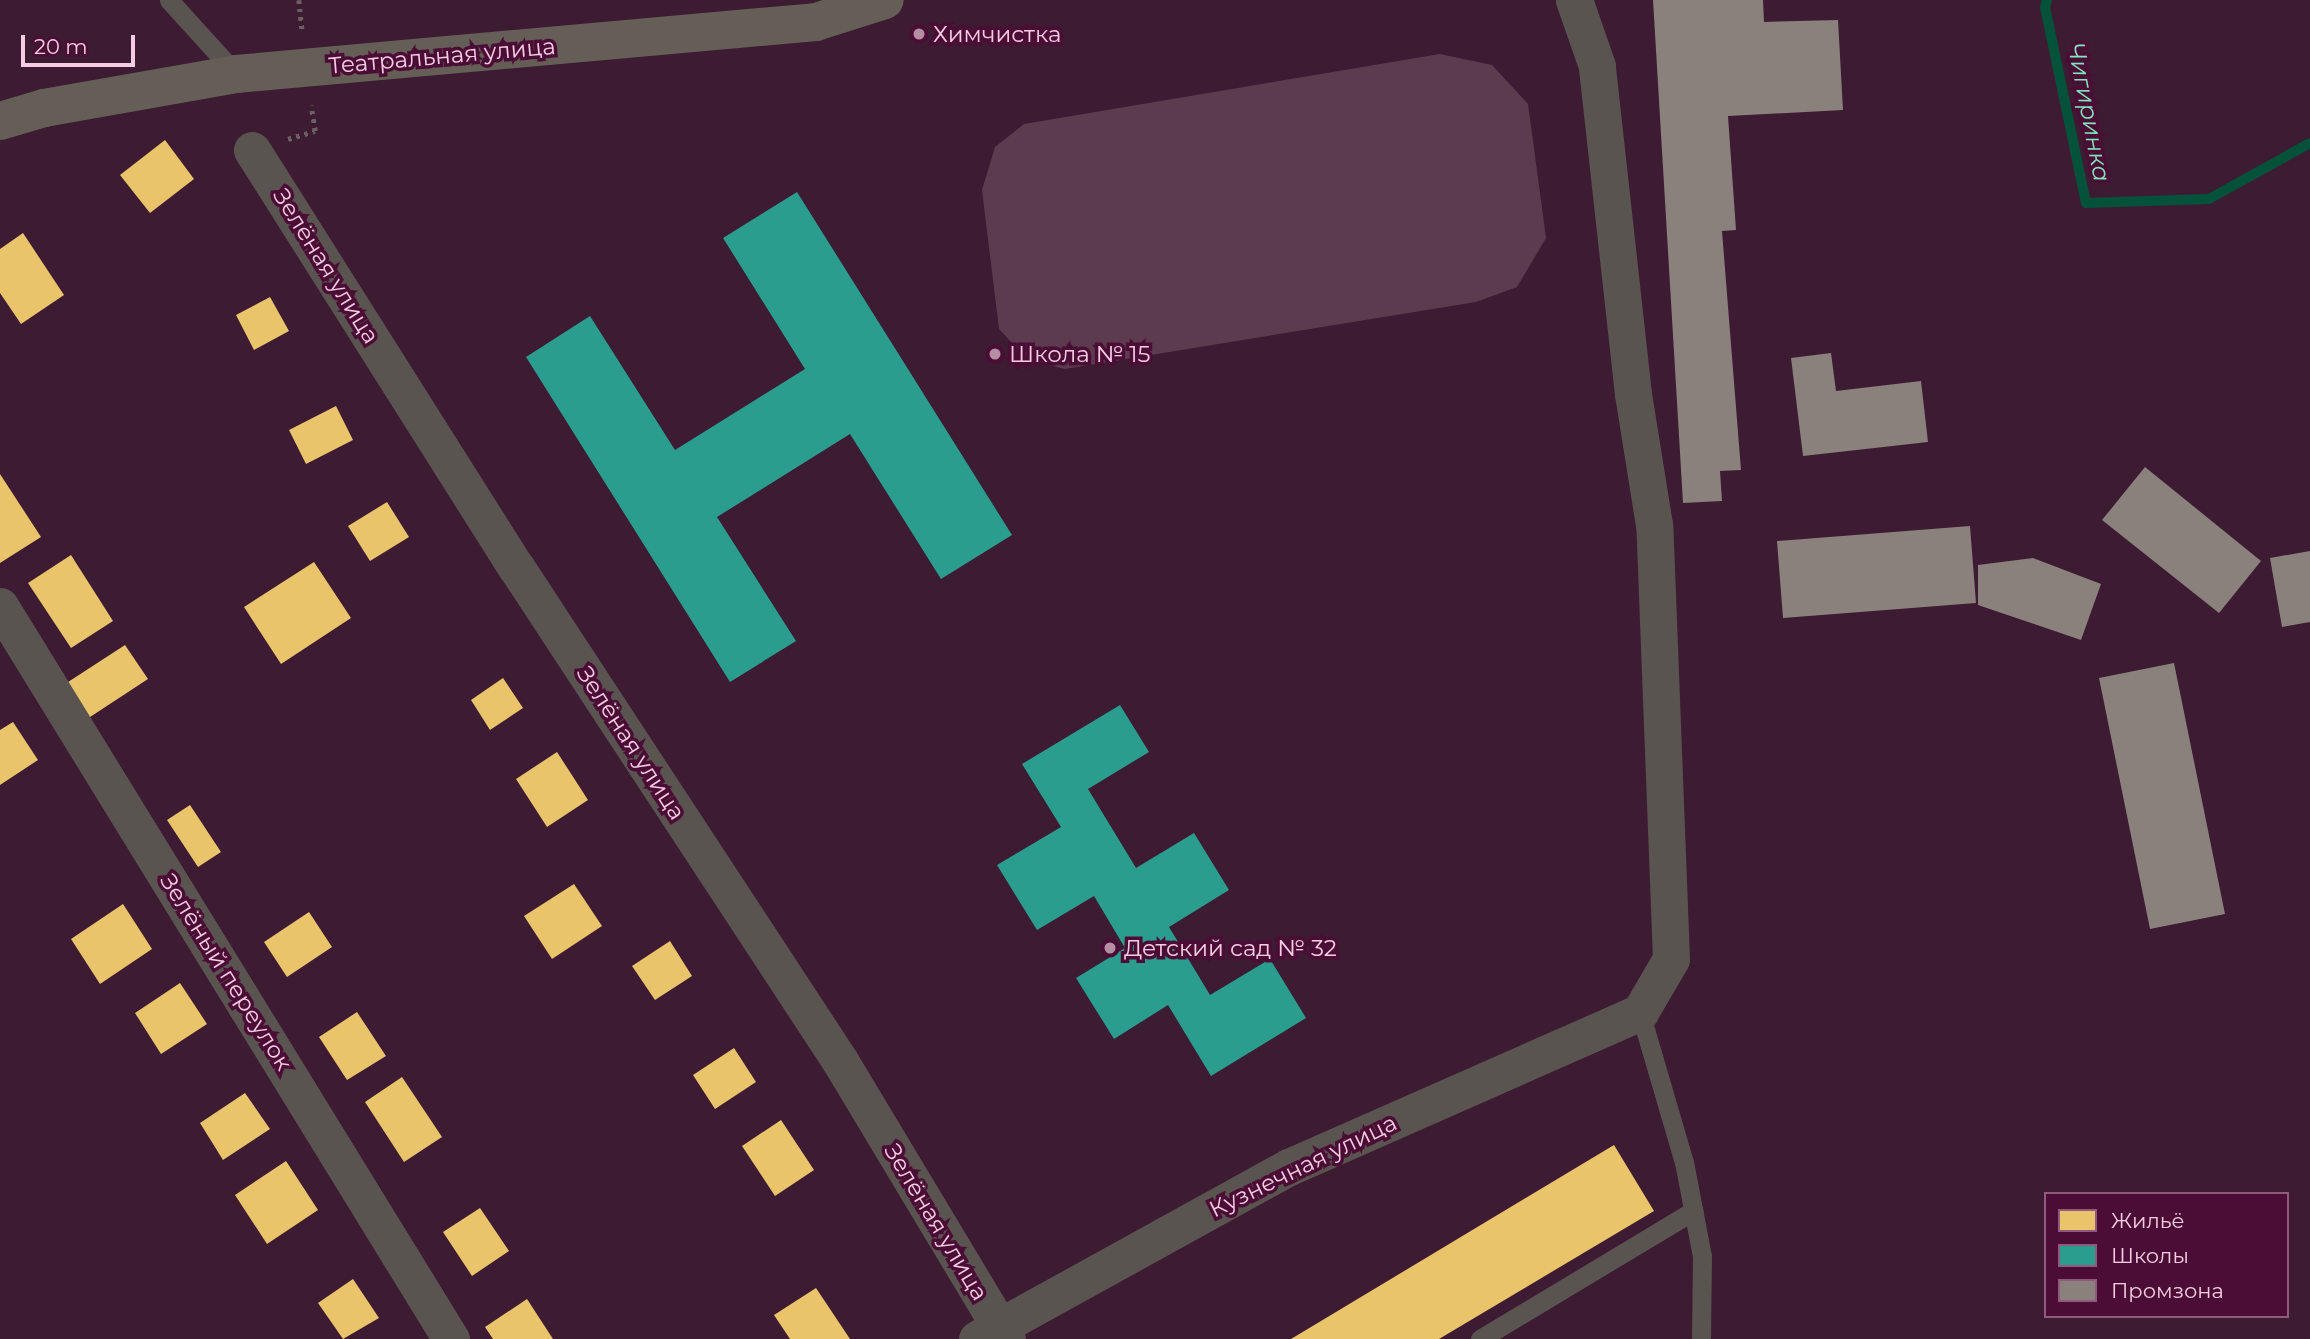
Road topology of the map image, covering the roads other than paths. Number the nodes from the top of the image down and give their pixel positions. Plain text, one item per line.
1 (169, 0) edge
2 (885, 0) edge
3 (1574, 0) edge
4 (236, 74) junction
5 (0, 121) edge
6 (252, 150) dead end
7 (0, 606) edge
8 (1640, 1012) junction
9 (1693, 1211) junction
10 (994, 1334) edge
11 (451, 1339) edge
12 (1480, 1339) edge
13 (1701, 1339) edge

1 - 4 lane
2 - 4 main road, Театральная улица
3 - 8 street
4 - 5 main road, Театральная улица
6 - 10 street, Зелёная улица
7 - 11 street, Зелёный переулок
8 - 9 lane
8 - 10 street, Кузнечная улица
9 - 12 lane
9 - 13 lane

